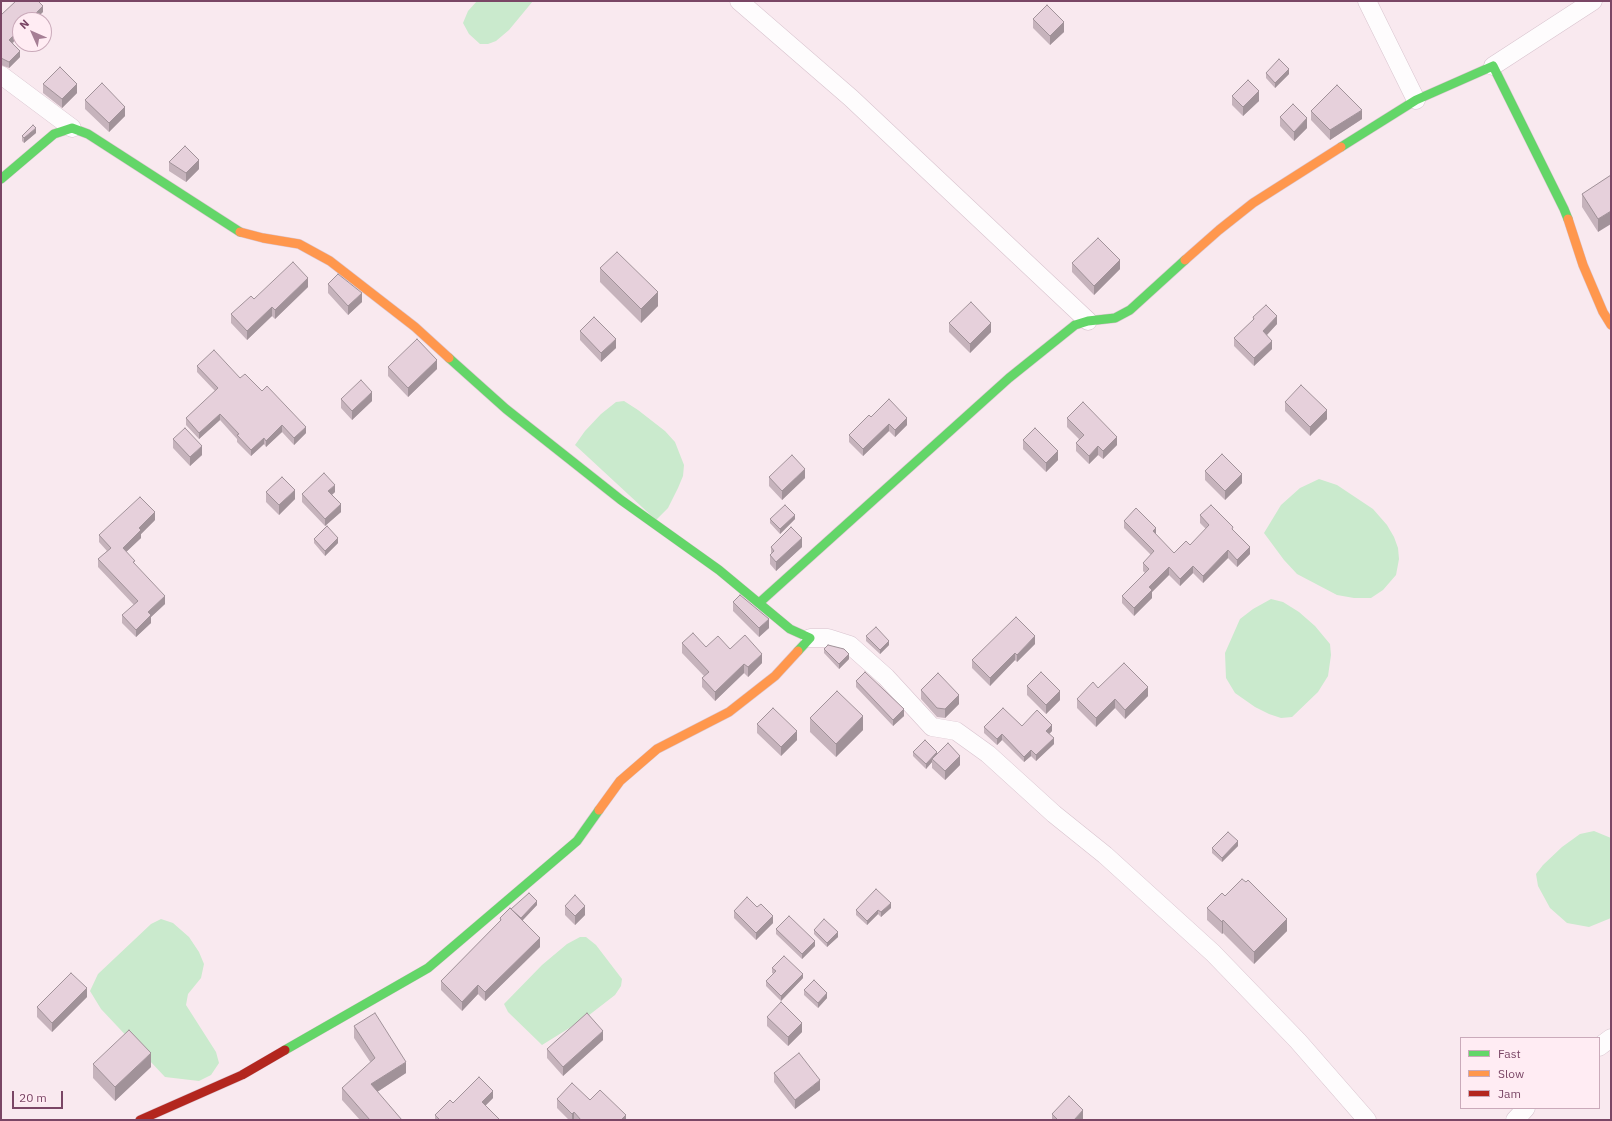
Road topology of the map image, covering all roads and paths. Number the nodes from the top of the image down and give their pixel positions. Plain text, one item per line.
1 (739, 1) edge
2 (1367, 1) edge
3 (1593, 1) edge
4 (1493, 66) junction
5 (1, 75) edge
6 (1416, 100) junction
7 (72, 128) junction
8 (1, 179) edge
9 (1088, 321) junction
10 (1611, 325) edge
11 (759, 603) junction
12 (810, 638) junction
13 (1611, 1038) edge
14 (1600, 1046) edge
15 (1525, 1109) edge
16 (1363, 1119) edge
17 (140, 1120) edge
18 (1515, 1120) edge

1 - 9 street
2 - 6 street
3 - 4 street
4 - 6 street
4 - 10 street
5 - 7 street
6 - 9 street
7 - 8 street
7 - 11 street
9 - 11 street
11 - 12 street
12 - 16 street
12 - 17 street
13 - 14 street
15 - 18 street

